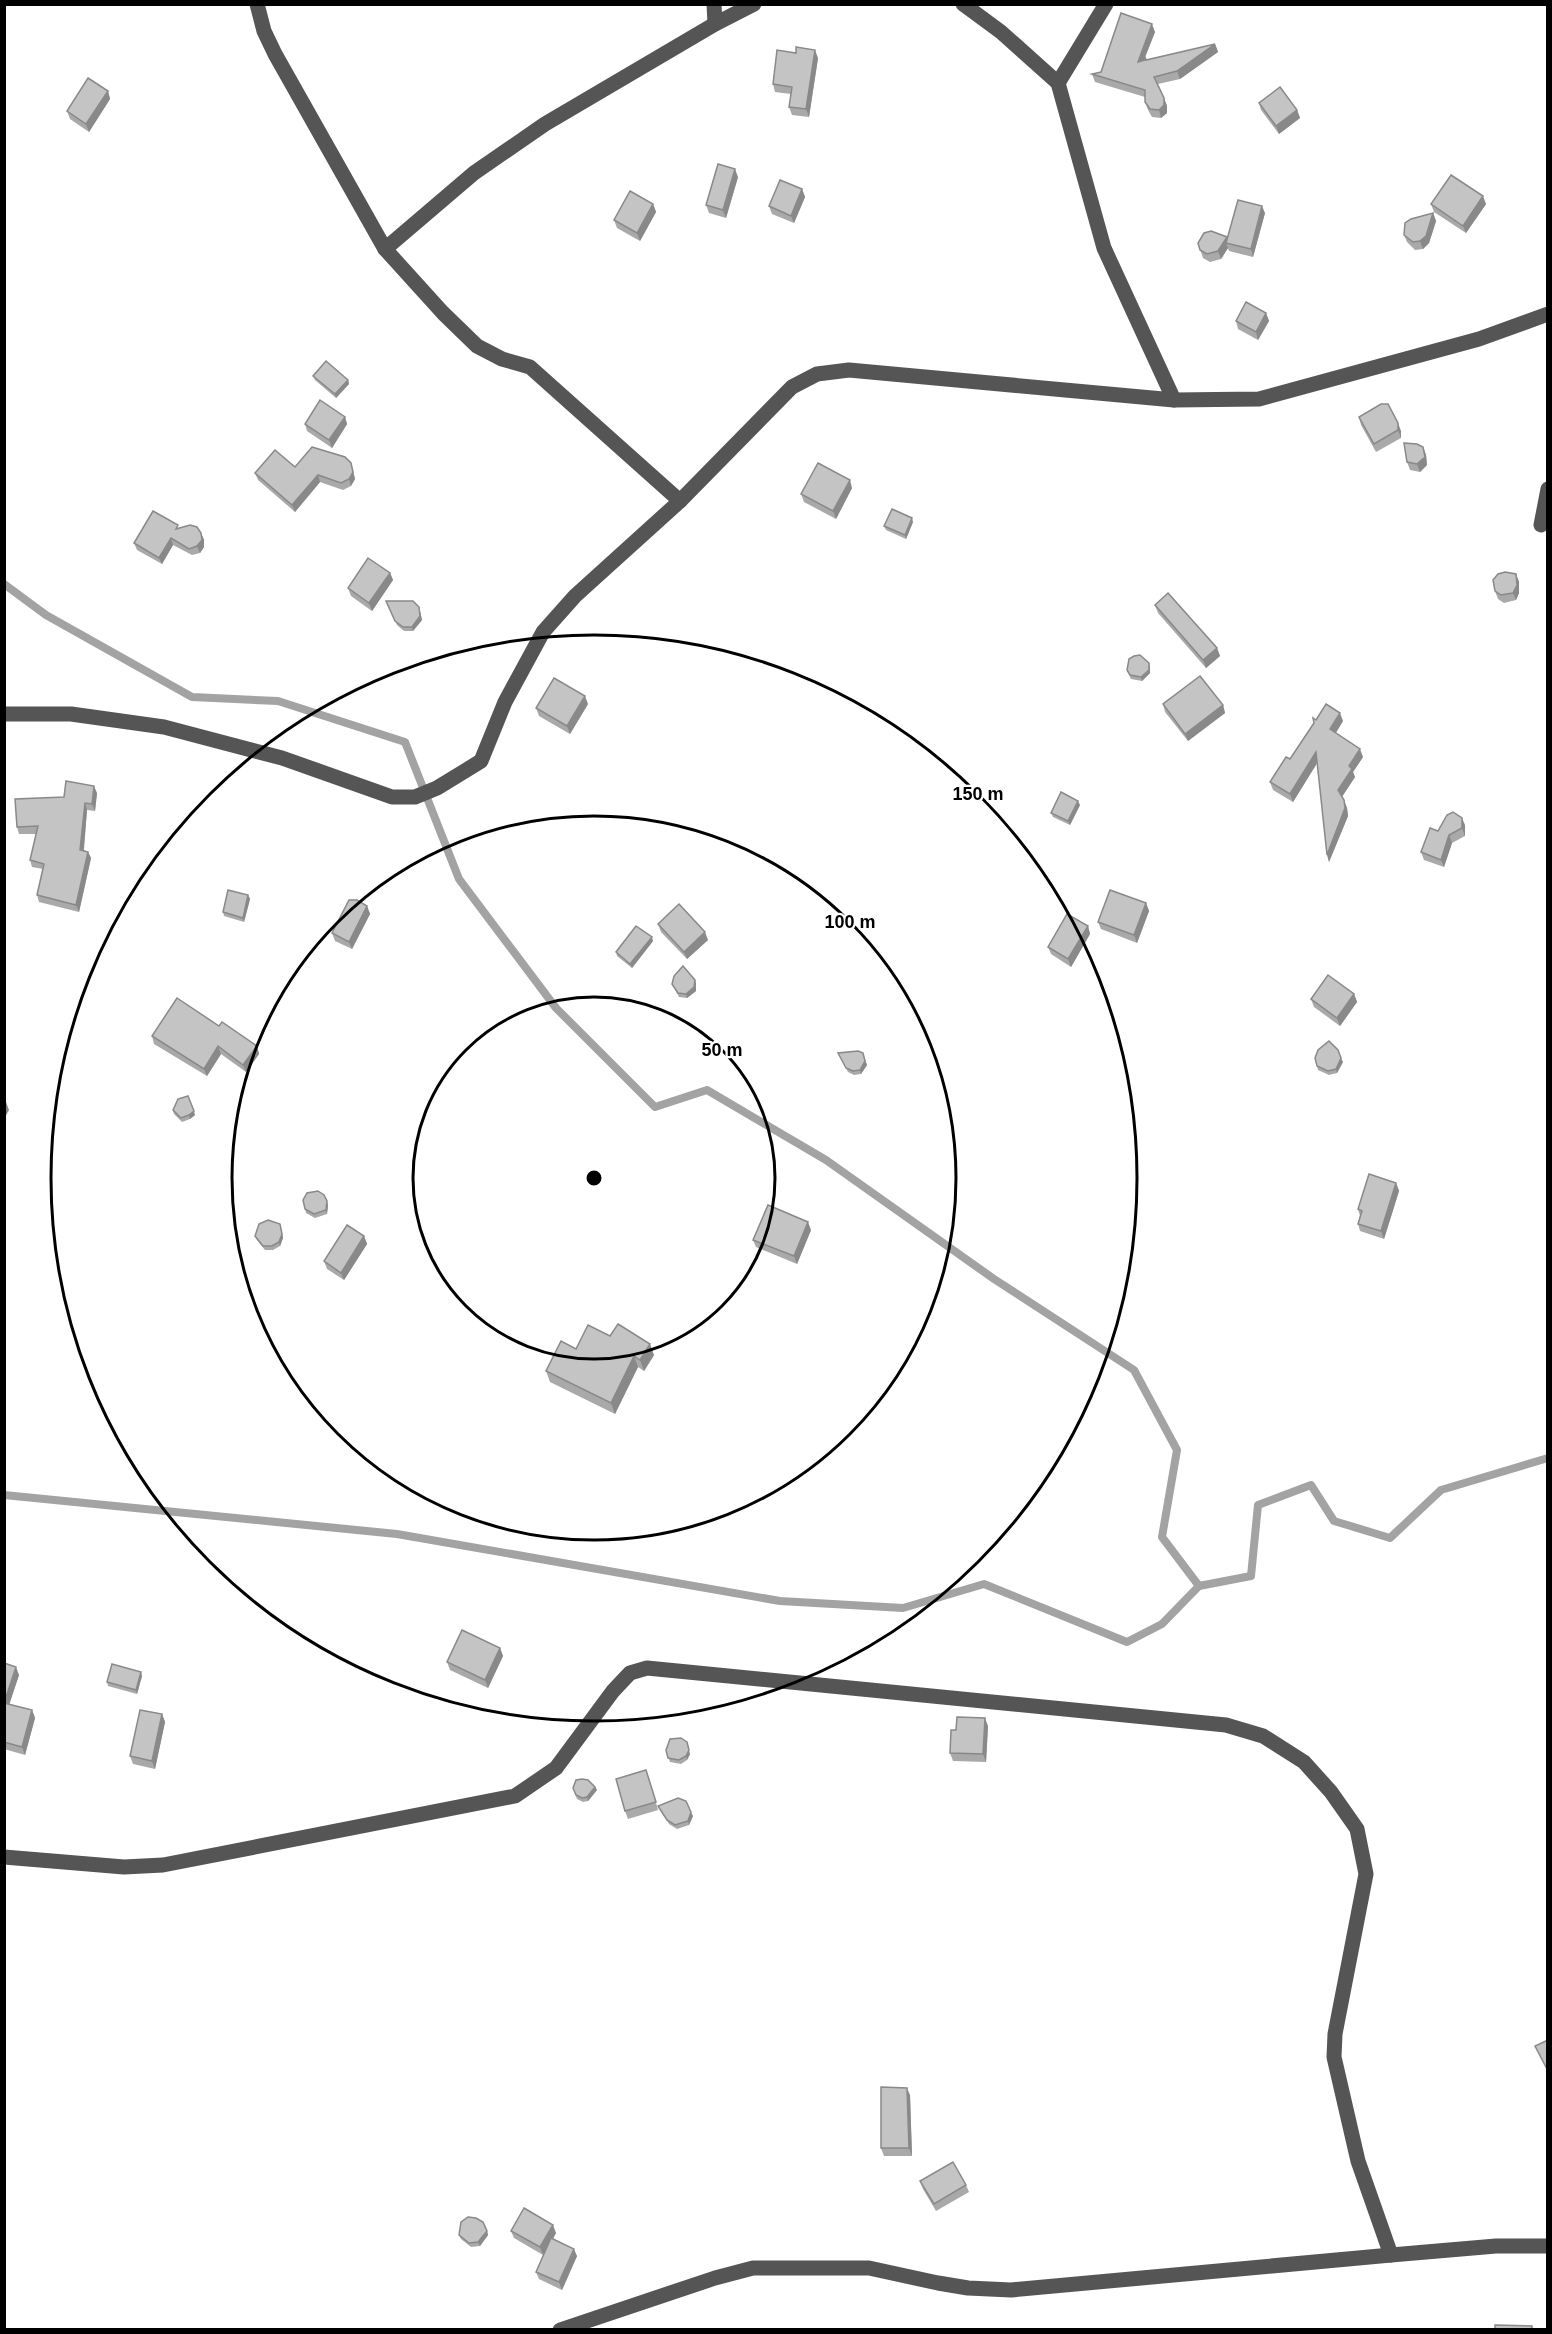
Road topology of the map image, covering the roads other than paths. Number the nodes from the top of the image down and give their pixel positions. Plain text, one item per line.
1 (257, 4) edge
2 (714, 4) edge
3 (754, 4) edge
4 (963, 4) edge
5 (1106, 4) edge
6 (715, 24) junction
7 (1058, 83) junction
8 (385, 249) junction
9 (1548, 314) edge
10 (1174, 400) junction
11 (1548, 489) edge
12 (680, 501) junction
13 (1541, 525) dead end
14 (4, 714) edge
15 (4, 1857) edge
16 (1548, 2246) edge
17 (1391, 2255) junction
18 (560, 2330) edge

1 - 8 street
2 - 6 street
3 - 6 street
4 - 7 street
5 - 7 street
6 - 8 street
7 - 10 street
8 - 12 street
9 - 10 street
10 - 12 street
11 - 13 street
12 - 14 street
15 - 17 street
16 - 17 street
17 - 18 street

